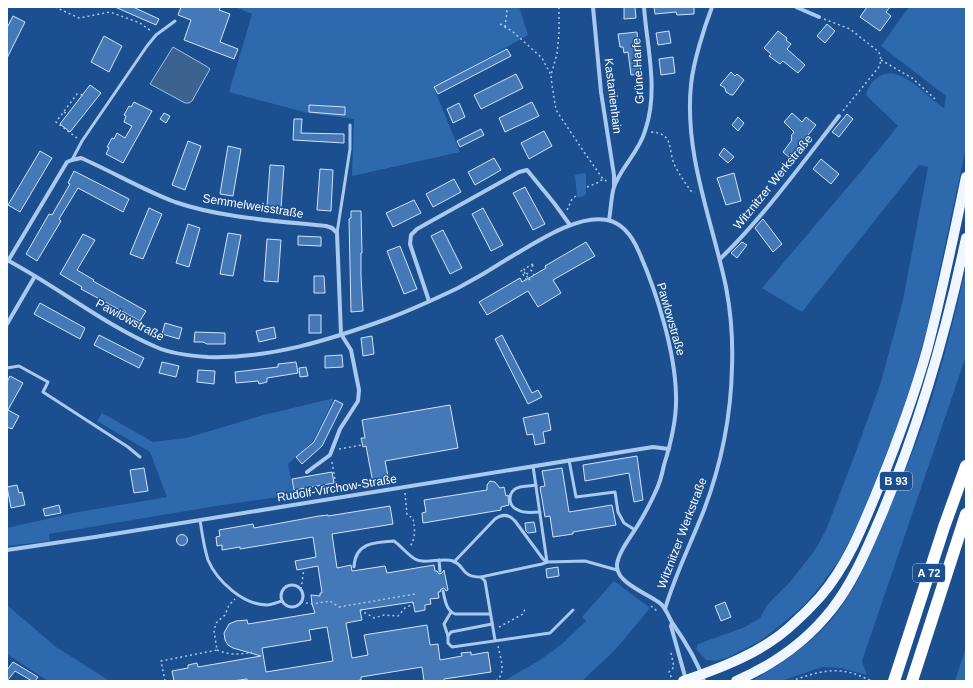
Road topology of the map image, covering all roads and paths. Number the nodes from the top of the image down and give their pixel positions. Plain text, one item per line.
1 (55, 7) edge
2 (506, 7) edge
3 (559, 7) edge
4 (593, 7) edge
5 (644, 7) edge
6 (712, 7) edge
7 (796, 7) edge
8 (819, 17) joint
9 (175, 21) dead end
10 (500, 24) dead end
11 (505, 27) junction
12 (156, 35) junction
13 (881, 60) junction
14 (551, 75) junction
15 (82, 95) dead end
16 (935, 98) dead end
17 (64, 112) junction
18 (67, 114) dead end
19 (838, 116) joint
20 (350, 125) dead end
21 (645, 132) junction
22 (82, 141) junction
23 (72, 160) junction
24 (966, 177) edge
25 (603, 179) junction
26 (587, 187) dead end
27 (614, 187) junction
28 (702, 193) junction
29 (576, 196) dead end
30 (564, 216) junction
31 (609, 220) junction
32 (570, 225) junction
33 (337, 233) junction
34 (966, 238) edge
35 (720, 259) junction
36 (7, 261) edge
37 (35, 276) junction
38 (533, 276) joint
39 (429, 301) junction
40 (7, 324) edge
41 (341, 334) junction
42 (7, 368) edge
43 (362, 445) dead end
44 (669, 449) junction
45 (331, 453) junction
46 (140, 457) dead end
47 (569, 460) junction
48 (533, 466) junction
49 (966, 466) edge
50 (307, 472) dead end
51 (536, 485) junction
52 (404, 487) junction
53 (336, 490) dead end
54 (540, 512) junction
55 (966, 514) edge
56 (200, 520) junction
57 (635, 530) junction
58 (7, 550) edge
59 (407, 552) junction
60 (439, 560) junction
61 (454, 562) junction
62 (547, 562) junction
63 (354, 567) dead end
64 (304, 568) dead end
65 (617, 570) junction
66 (440, 571) dead end
67 (481, 577) junction
68 (301, 589) junction
69 (443, 591) dead end
70 (415, 594) dead end
71 (238, 597) junction
72 (282, 601) junction
73 (302, 602) junction
74 (413, 602) dead end
75 (647, 603) dead end
76 (525, 609) dead end
77 (665, 609) junction
78 (360, 610) dead end
79 (573, 610) dead end
80 (451, 612) junction
81 (660, 612) dead end
82 (490, 614) junction
83 (672, 623) junction
84 (492, 624) junction
85 (493, 628) junction
86 (448, 636) junction
87 (497, 640) junction
88 (670, 647) dead end
89 (217, 650) junction
90 (252, 652) dead end
91 (161, 661) junction
92 (158, 662) dead end
93 (703, 678) edge
94 (165, 681) edge
95 (496, 681) edge
96 (673, 681) edge
97 (685, 681) edge
98 (736, 681) edge
99 (791, 681) edge
100 (872, 681) edge
101 (894, 681) edge
102 (912, 681) edge

1 - 12 path
2 - 11 path
3 - 14 path
4 - 27 street, Kastanienhain
5 - 21 street, Grüne Harfe
6 - 28 street, Witznitzer Werkstraße
7 - 8 street
8 - 13 path
9 - 12 lane
10 - 11 path
11 - 14 path
12 - 22 lane
13 - 16 path
13 - 19 path
14 - 25 path
15 - 17 path
17 - 18 path
17 - 22 path
19 - 35 street, Witznitzer Werkstraße
20 - 33 lane
21 - 27 street, Grüne Harfe
21 - 28 path
22 - 23 lane
23 - 33 street, Semmelweisstraße
23 - 36 street
24 - 93 main road, B 93
25 - 26 path
25 - 27 path
27 - 31 street, Grüne Harfe
28 - 35 street, Witznitzer Werkstraße
29 - 30 path
30 - 32 street
30 - 39 street
31 - 32 street, Pawlowstraße
31 - 44 street, Pawlowstraße
32 - 39 street, Pawlowstraße
33 - 41 street
34 - 98 main road, B 93
35 - 77 street, Witznitzer Werkstraße
36 - 37 street, Pawlowstraße
37 - 40 street
37 - 41 street, Pawlowstraße
38 - 38 path
39 - 41 street, Pawlowstraße
41 - 45 street
42 - 46 lane
43 - 45 path
44 - 47 street, Rudolf-Virchow-Straße
44 - 57 street, Pawlowstraße
45 - 50 street
45 - 53 path
47 - 48 street, Rudolf-Virchow-Straße
47 - 57 lane
48 - 51 lane
48 - 52 street, Rudolf-Virchow-Straße
49 - 101 highway, A 72
51 - 54 lane
51 - 54 lane
52 - 56 street, Rudolf-Virchow-Straße
52 - 59 path
54 - 62 lane
55 - 102 highway, A 72
56 - 58 street, Rudolf-Virchow-Straße
56 - 71 lane
57 - 65 street, Pawlowstraße
59 - 60 lane
59 - 63 lane
60 - 61 lane
60 - 66 lane
61 - 62 lane
61 - 67 lane
62 - 65 lane
62 - 67 lane
64 - 68 path
65 - 77 street
67 - 82 lane
68 - 72 lane
68 - 73 lane
69 - 80 lane
70 - 73 path
71 - 72 lane
71 - 89 path
72 - 73 lane
74 - 78 path
75 - 81 path
76 - 85 path
77 - 83 street
79 - 87 lane
80 - 82 lane
80 - 86 lane
82 - 84 lane
83 - 93 street
83 - 97 street
84 - 85 lane
84 - 86 lane
85 - 87 lane
86 - 87 lane
87 - 95 path
88 - 96 path
89 - 90 path
89 - 91 path
91 - 92 path
91 - 94 path
93 - 97 main road, B 93
99 - 100 path

